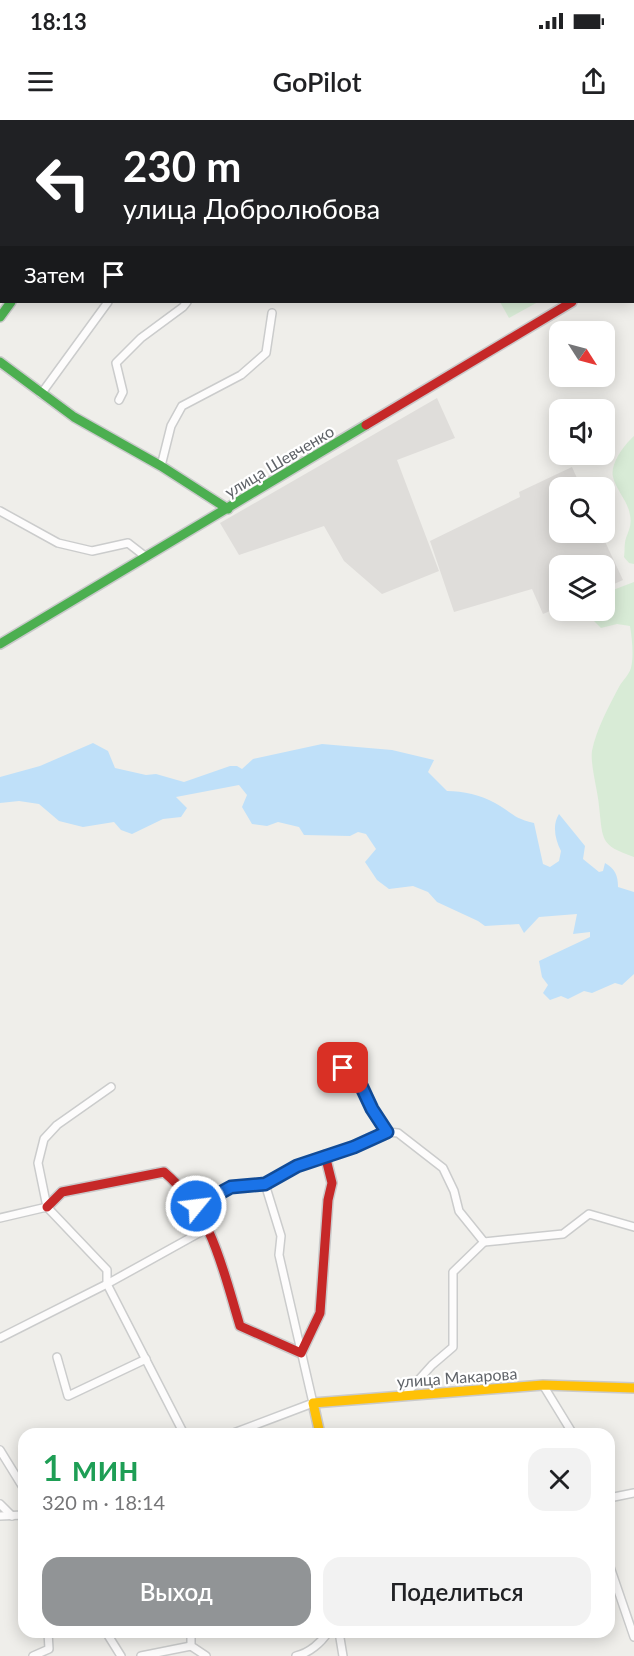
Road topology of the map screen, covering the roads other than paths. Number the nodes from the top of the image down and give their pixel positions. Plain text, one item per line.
1 (10, 303) edge
2 (107, 303) edge
3 (186, 303) edge
4 (570, 303) edge
5 (272, 313) dead end
6 (0, 317) edge
7 (0, 362) edge
8 (41, 394) junction
9 (119, 400) dead end
10 (160, 466) junction
11 (228, 509) junction
12 (0, 511) edge
13 (146, 558) junction
14 (0, 644) edge
15 (343, 1068) dead end
16 (111, 1087) dead end
17 (387, 1132) junction
18 (325, 1155) junction
19 (265, 1184) junction
20 (196, 1206) junction
21 (46, 1207) junction
22 (0, 1218) edge
23 (634, 1227) edge
24 (208, 1228) junction
25 (484, 1242) junction
26 (107, 1284) junction
27 (0, 1338) edge
28 (301, 1353) junction
29 (57, 1357) dead end
30 (146, 1359) junction
31 (543, 1385) junction
32 (634, 1388) edge
33 (405, 1395) junction
34 (313, 1403) junction
35 (181, 1428) edge
36 (247, 1428) edge
37 (319, 1428) edge
38 (569, 1428) edge
39 (0, 1450) edge
40 (18, 1472) edge
41 (634, 1493) edge
42 (615, 1497) edge
43 (0, 1504) edge
44 (0, 1516) edge
45 (12, 1516) junction
46 (18, 1516) edge
47 (615, 1582) edge
48 (634, 1637) edge
49 (48, 1638) edge
50 (110, 1638) edge
51 (190, 1638) edge
52 (324, 1638) edge
53 (340, 1638) edge
54 (191, 1646) junction
55 (33, 1656) edge
56 (121, 1656) edge
57 (141, 1656) edge
58 (206, 1656) edge
59 (296, 1656) edge
60 (343, 1656) edge

1 - 6 street
2 - 8 street
3 - 9 street
4 - 11 street, улица Шевченко
5 - 10 street
7 - 8 street
8 - 10 street
10 - 11 street
11 - 13 street, улица Шевченко
12 - 13 street
13 - 14 street, улица Шевченко
15 - 17 street
16 - 21 street
17 - 18 street
17 - 25 street
18 - 19 street
18 - 28 street
19 - 20 street
19 - 28 street
20 - 21 street
20 - 24 street
21 - 22 street
21 - 26 street
23 - 25 street
24 - 26 street
24 - 28 street
25 - 33 street
26 - 27 street
26 - 30 street
28 - 34 street
29 - 30 street
30 - 35 street
31 - 32 street, улица Макарова
31 - 33 street, улица Макарова
31 - 38 street
33 - 34 street, улица Макарова
34 - 36 street
34 - 37 street
39 - 40 street
41 - 42 street
43 - 45 street
44 - 45 street
45 - 46 street
47 - 48 street
49 - 55 street
50 - 56 street
51 - 54 street
52 - 59 street
53 - 60 street
54 - 57 street
54 - 58 street

